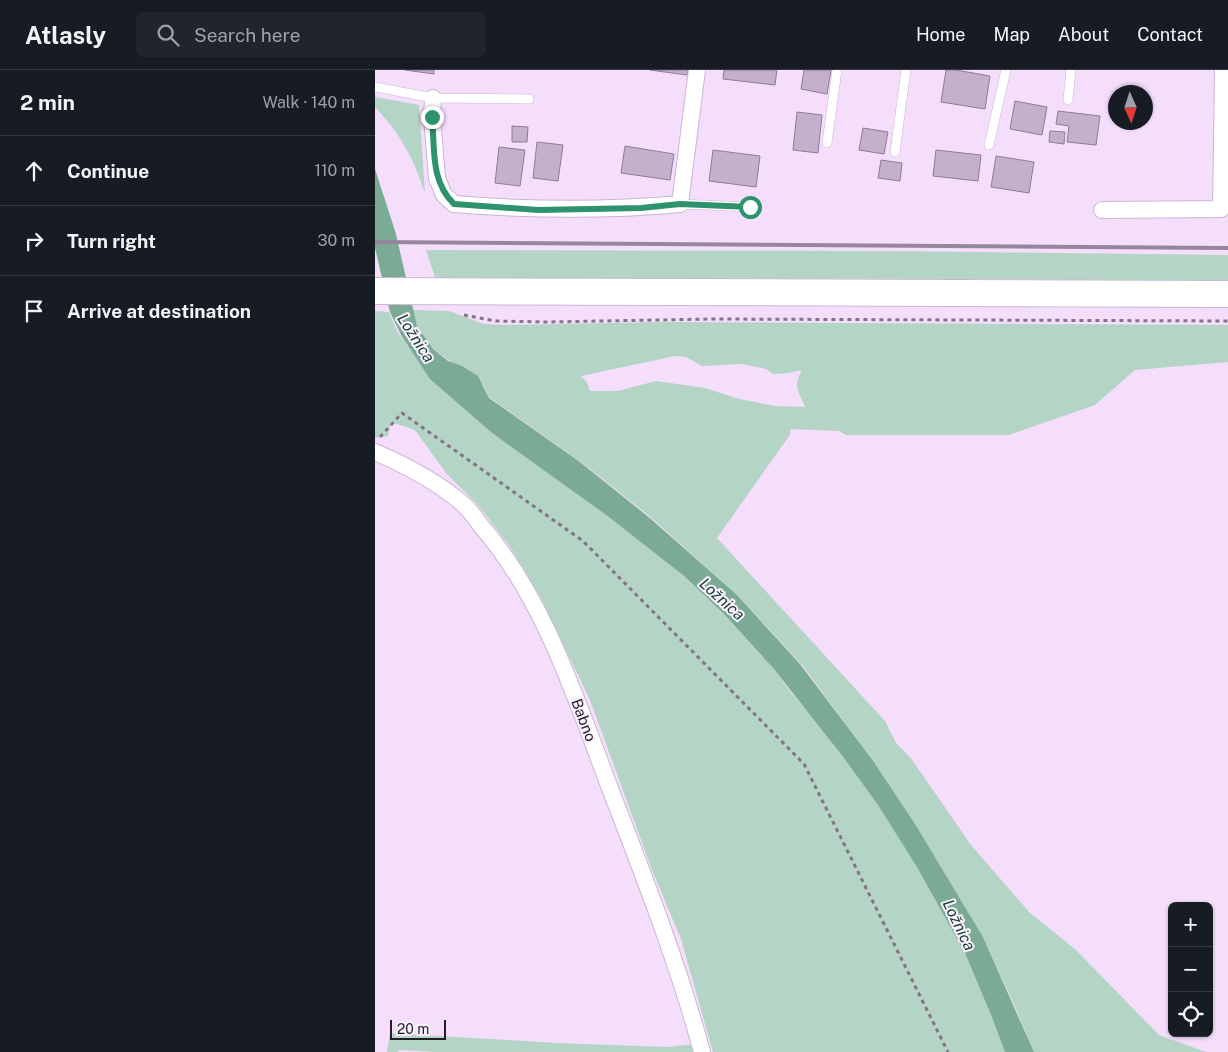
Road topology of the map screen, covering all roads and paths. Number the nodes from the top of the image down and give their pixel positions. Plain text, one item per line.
1 (697, 70) edge
2 (837, 70) edge
3 (907, 70) edge
4 (1006, 70) edge
5 (1071, 70) edge
6 (1223, 70) edge
7 (375, 87) edge
8 (433, 98) junction
9 (529, 99) dead end
10 (1068, 100) dead end
11 (827, 143) dead end
12 (989, 145) dead end
13 (895, 152) dead end
14 (680, 204) junction
15 (750, 207) dead end
16 (1224, 209) edge
17 (1102, 210) dead end
18 (375, 291) edge
19 (1228, 294) edge
20 (460, 313) dead end
21 (1228, 322) edge
22 (375, 438) edge
23 (375, 452) edge
24 (702, 1052) edge
25 (948, 1052) edge

1 - 14 street
2 - 11 lane
3 - 13 lane
4 - 12 lane
5 - 10 lane
6 - 16 street
7 - 8 lane
8 - 9 lane
8 - 14 street
14 - 15 lane
16 - 17 street
18 - 19 main road
20 - 21 path
22 - 25 path
23 - 24 street, Babno

